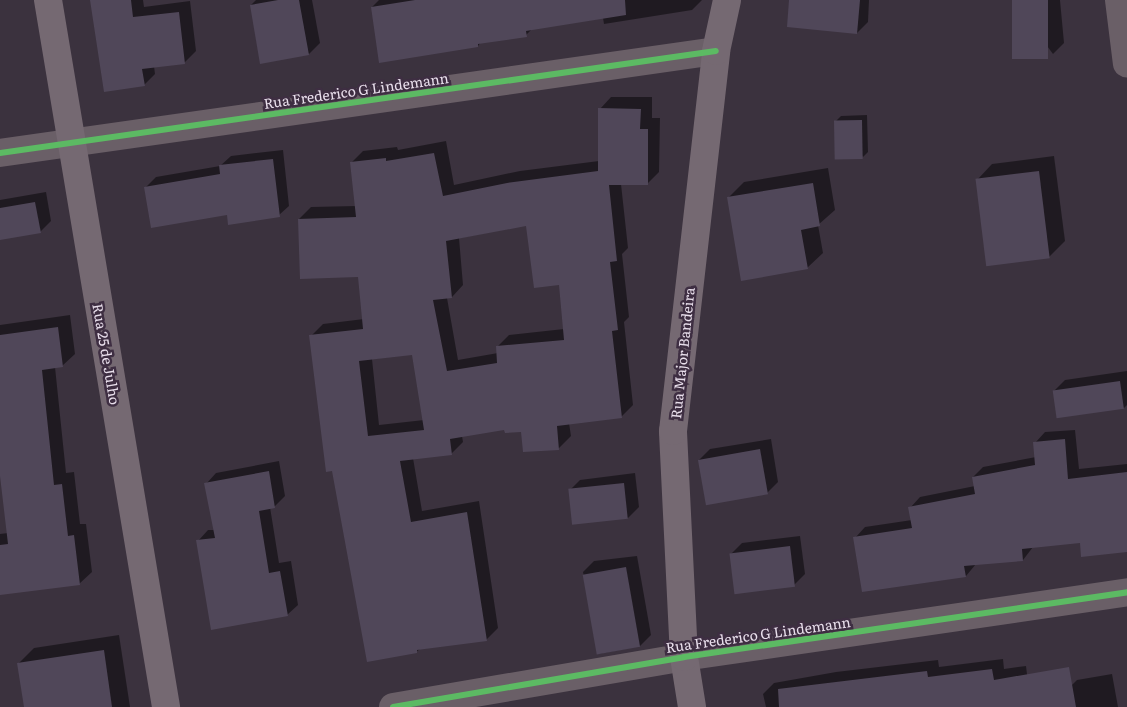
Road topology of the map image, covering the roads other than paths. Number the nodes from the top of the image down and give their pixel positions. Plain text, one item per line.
1 (48, 0) edge
2 (727, 0) edge
3 (1119, 0) edge
4 (716, 51) junction
5 (1127, 64) edge
6 (71, 143) junction
7 (0, 153) edge
8 (1127, 592) edge
9 (684, 657) junction
10 (166, 707) edge
11 (393, 707) edge
12 (692, 707) edge

1 - 6 main road, Rua 25 de Julho
2 - 4 main road, Rua Major Bandeira
3 - 5 street
4 - 6 street, Rua Frederico G Lindemann
4 - 9 main road, Rua Major Bandeira
6 - 7 street, Rua Frederico G Lindemann
6 - 10 main road, Rua 25 de Julho
8 - 9 street, Rua Frederico G Lindemann
9 - 11 street, Rua Frederico G Lindemann
9 - 12 main road, Rua Major Bandeira

